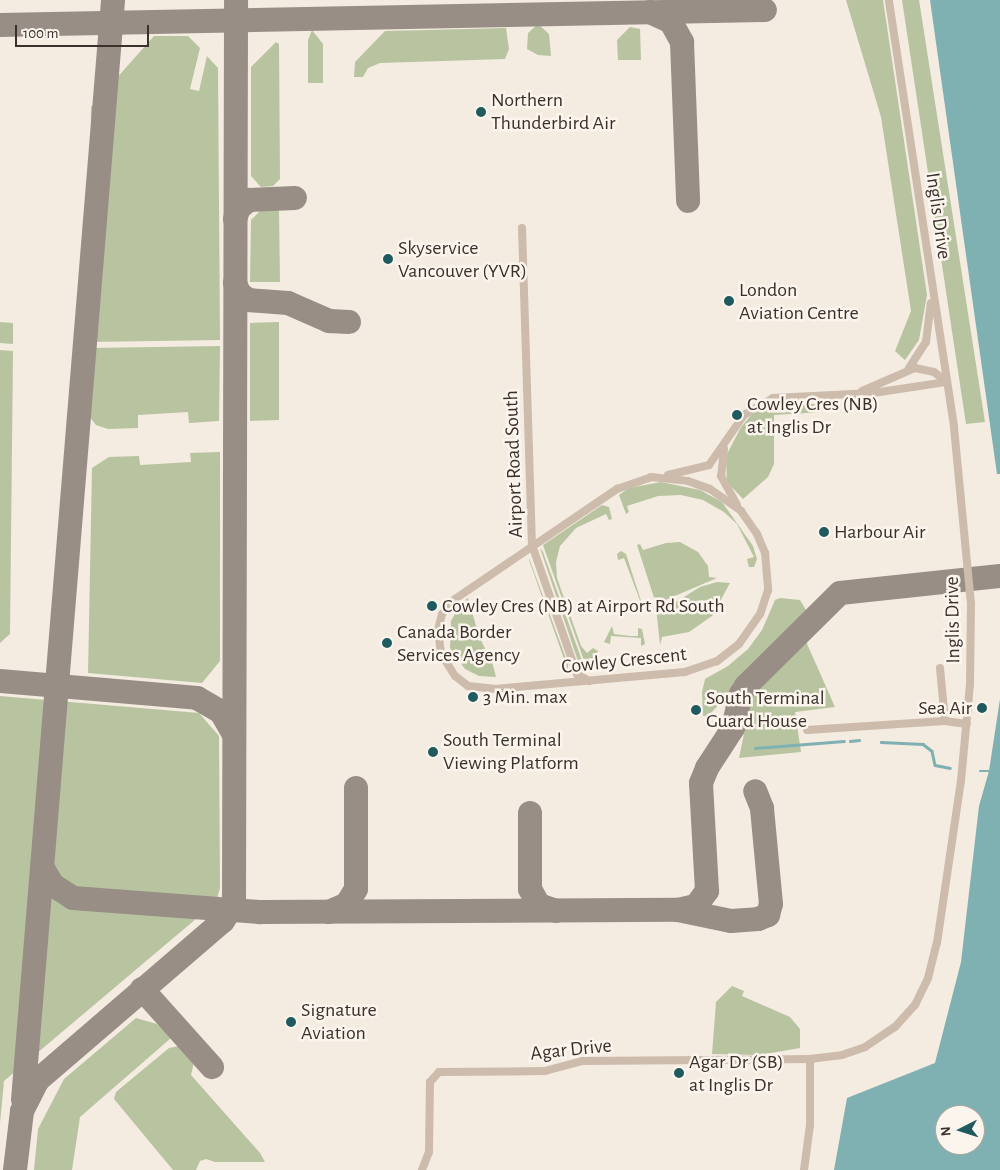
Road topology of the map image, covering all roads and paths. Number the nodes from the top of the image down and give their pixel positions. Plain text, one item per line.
1 (889, 0) edge
2 (522, 228) dead end
3 (931, 284) junction
4 (903, 373) junction
5 (948, 382) junction
6 (854, 394) junction
7 (726, 443) junction
8 (651, 477) junction
9 (741, 511) junction
10 (532, 545) junction
11 (940, 668) dead end
12 (592, 681) junction
13 (945, 721) junction
14 (967, 724) junction
15 (807, 730) dead end
16 (810, 1059) junction
17 (422, 1170) edge
18 (804, 1170) edge

1 - 3 street, Inglis Drive
2 - 10 street, Airport Road South
3 - 4 street
3 - 5 street, Inglis Drive
4 - 5 street
4 - 6 street
5 - 6 street
5 - 14 street, Inglis Drive
6 - 7 street
7 - 8 street
7 - 9 street
8 - 9 street, Cowley Crescent
8 - 10 street, Cowley Crescent
9 - 12 street, Cowley Crescent
10 - 12 street, Airport Road South
10 - 12 street, Cowley Crescent
11 - 13 street
13 - 14 street
13 - 15 street
14 - 16 street, Inglis Drive
16 - 17 street, Agar Drive
16 - 18 street

